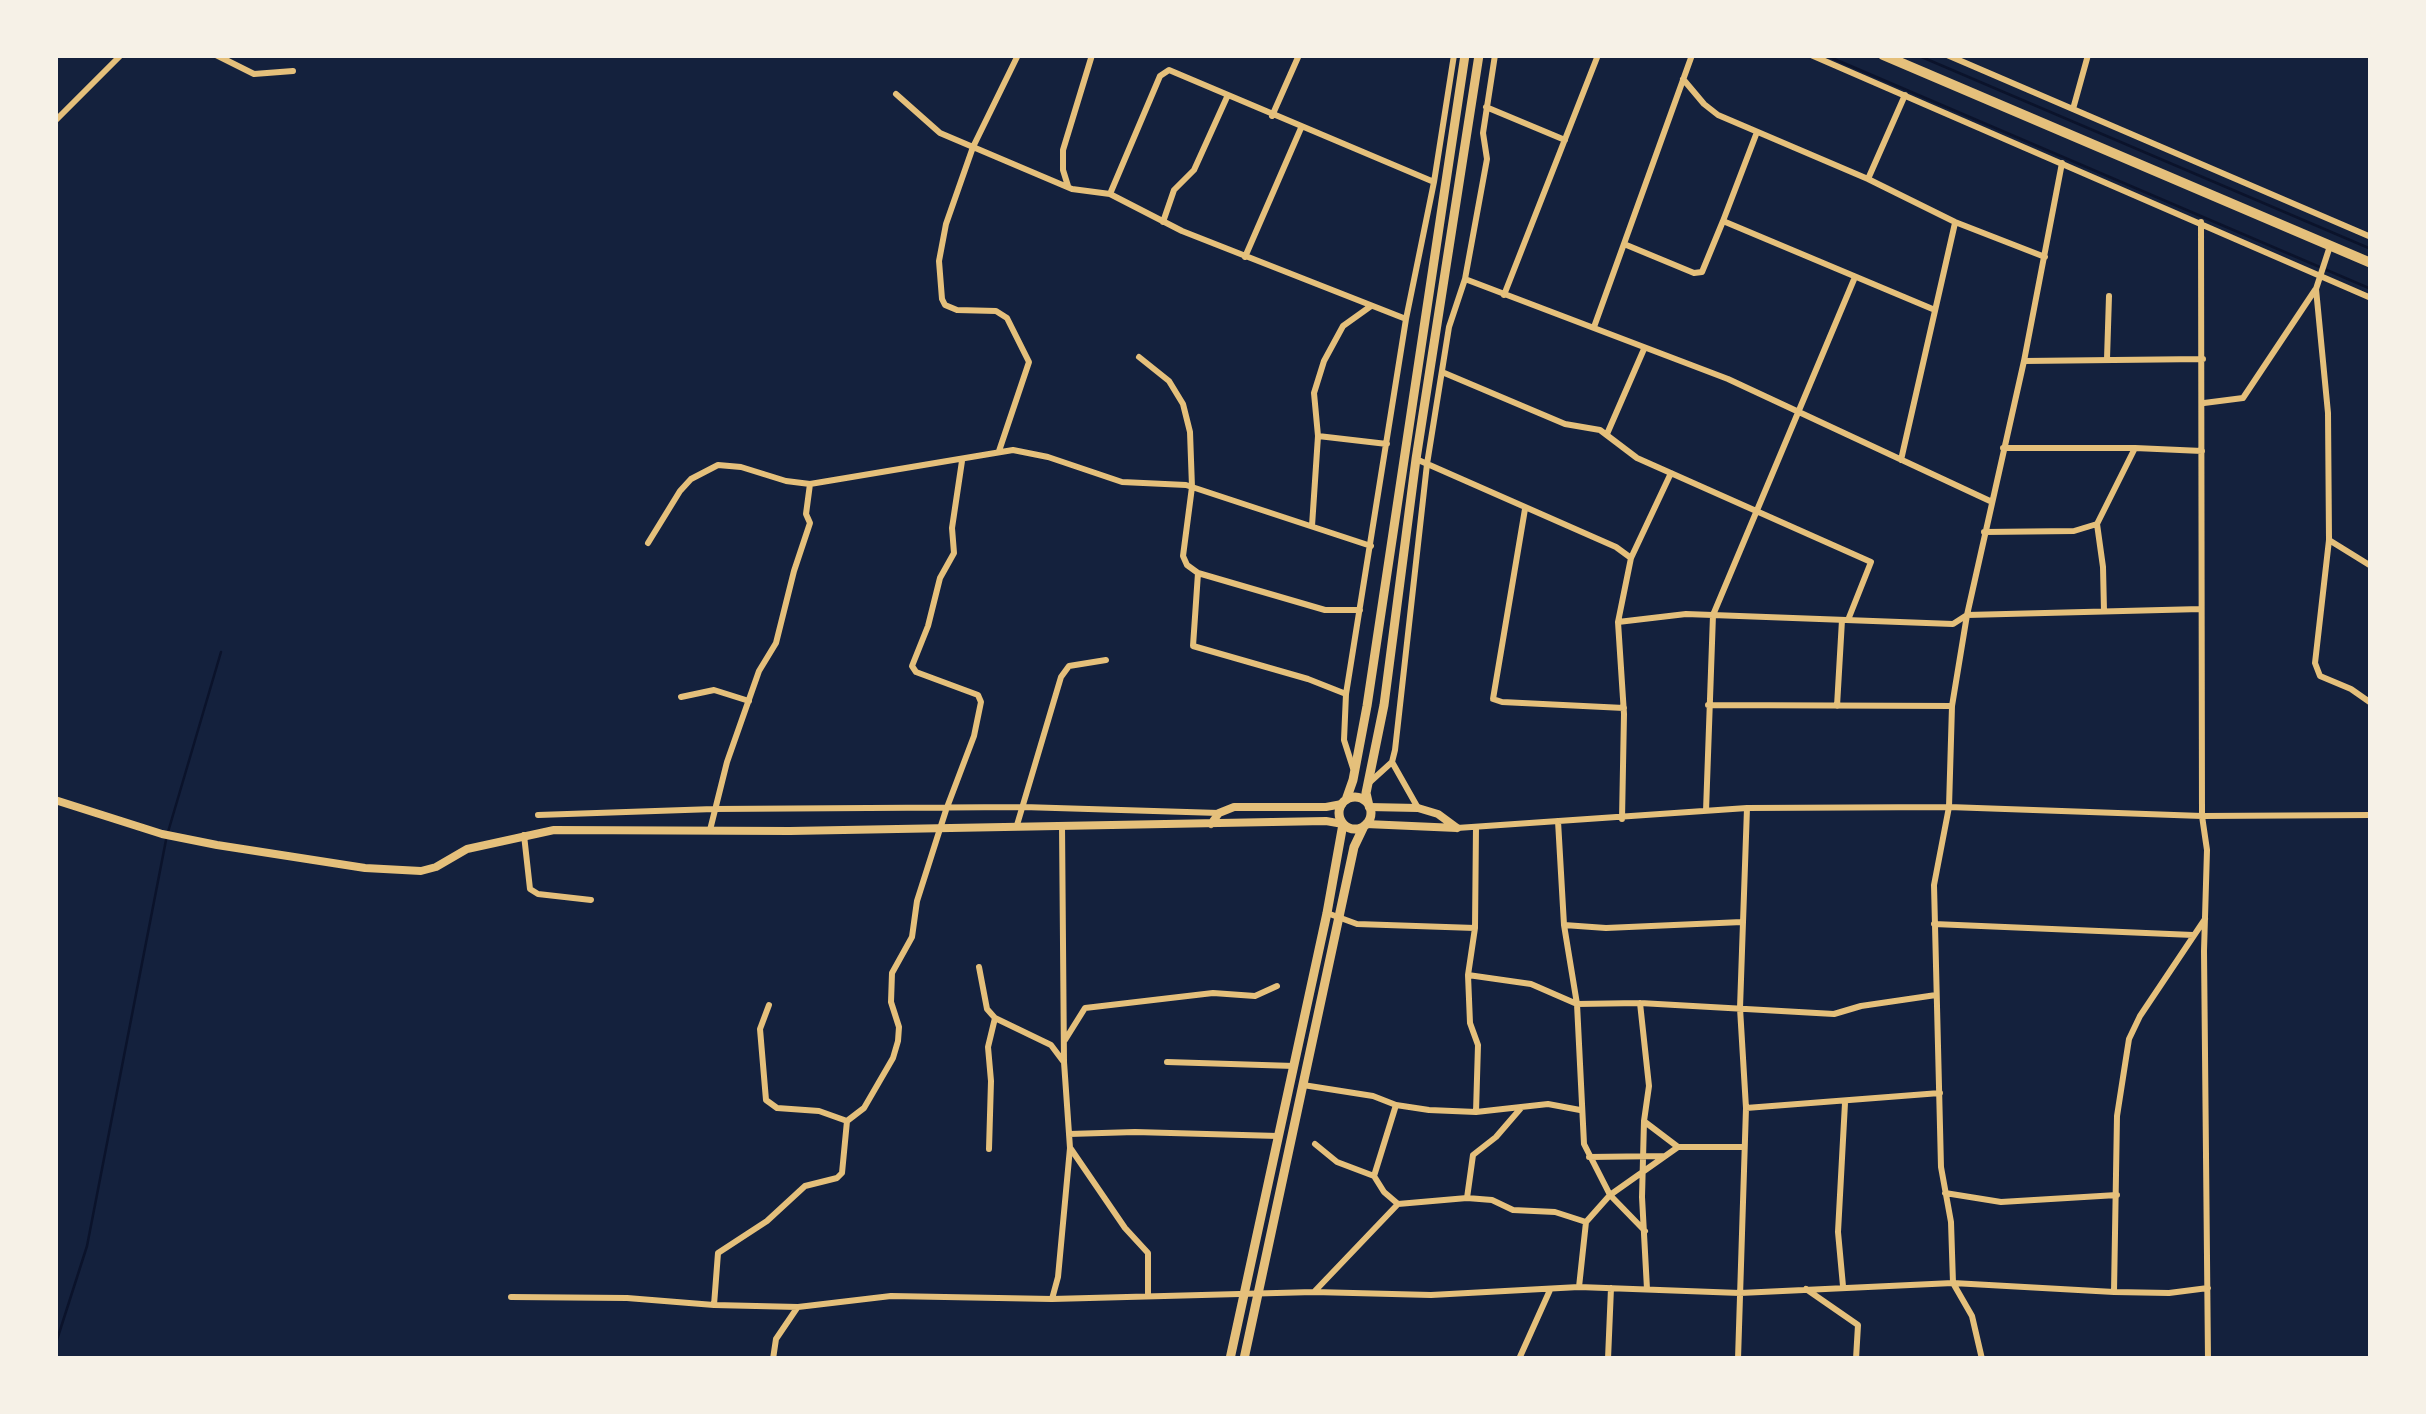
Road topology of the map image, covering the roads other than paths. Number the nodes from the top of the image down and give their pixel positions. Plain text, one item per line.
1 (121, 55) edge
2 (216, 55) edge
3 (1018, 55) edge
4 (1092, 55) edge
5 (1299, 55) edge
6 (1454, 55) edge
7 (1465, 55) edge
8 (1479, 55) edge
9 (1495, 55) edge
10 (1598, 55) edge
11 (1692, 55) edge
12 (1810, 55) edge
13 (1883, 55) edge
14 (1948, 55) edge
15 (2088, 55) edge
16 (293, 70) dead end
17 (1683, 79) junction
18 (896, 94) dead end
19 (1904, 95) junction
20 (1227, 97) junction
21 (1486, 107) junction
22 (2074, 109) junction
23 (1272, 116) junction
24 (55, 121) edge
25 (1301, 128) junction
26 (1756, 132) junction
27 (1565, 140) junction
28 (973, 147) junction
29 (2062, 163) junction
30 (1868, 179) junction
31 (1434, 182) junction
32 (1068, 187) junction
33 (1110, 194) junction
34 (1723, 221) junction
35 (1163, 222) junction
36 (1955, 222) junction
37 (2201, 222) junction
38 (2371, 237) edge
39 (1624, 244) junction
40 (2330, 246) junction
41 (1245, 257) junction
42 (2044, 257) junction
43 (2371, 264) edge
44 (2322, 270) junction
45 (1855, 277) junction
46 (1465, 279) junction
47 (2316, 289) junction
48 (1504, 296) junction
49 (2109, 296) dead end
50 (2371, 298) edge
51 (1372, 306) junction
52 (1934, 310) junction
53 (1406, 319) junction
54 (1594, 327) junction
55 (1644, 349) junction
56 (1139, 357) dead end
57 (2107, 359) junction
58 (2203, 359) junction
59 (2024, 360) junction
60 (1442, 372) junction
61 (2204, 403) junction
62 (1801, 410) junction
63 (1607, 434) junction
64 (1318, 436) junction
65 (1387, 444) junction
66 (2003, 448) junction
67 (2135, 448) junction
68 (999, 450) junction
69 (2202, 451) junction
70 (1416, 458) junction
71 (1900, 460) junction
72 (962, 461) junction
73 (1428, 464) junction
74 (1671, 473) junction
75 (810, 484) junction
76 (1192, 488) junction
77 (1990, 501) junction
78 (1524, 508) junction
79 (1756, 511) junction
80 (2097, 524) junction
81 (1312, 526) junction
82 (1984, 532) junction
83 (2329, 540) junction
84 (648, 543) dead end
85 (1372, 546) junction
86 (1630, 558) junction
87 (2371, 566) edge
88 (1198, 573) junction
89 (2201, 608) junction
90 (1360, 610) junction
91 (2104, 612) junction
92 (1713, 614) junction
93 (1967, 616) junction
94 (1845, 620) junction
95 (1618, 622) junction
96 (1106, 660) dead end
97 (1346, 694) junction
98 (681, 697) dead end
99 (749, 701) junction
100 (2371, 703) edge
101 (1384, 704) junction
102 (1708, 705) junction
103 (1367, 706) junction
104 (1837, 706) junction
105 (1952, 706) junction
106 (1624, 708) junction
107 (1392, 762) junction
108 (1355, 772) junction
109 (1370, 782) junction
110 (55, 800) edge
111 (1344, 802) junction
112 (1369, 806) junction
113 (1949, 807) junction
114 (1023, 808) junction
115 (1418, 808) junction
116 (1747, 808) junction
117 (714, 809) junction
118 (946, 810) junction
119 (1706, 811) junction
120 (1219, 813) junction
121 (538, 815) dead end
122 (2371, 815) edge
123 (2202, 816) junction
124 (1622, 819) junction
125 (1558, 821) junction
126 (1018, 824) junction
127 (1212, 824) junction
128 (1343, 824) junction
129 (1062, 825) junction
130 (1365, 825) junction
131 (1476, 827) junction
132 (940, 828) junction
133 (1457, 828) junction
134 (710, 830) junction
135 (524, 834) junction
136 (591, 900) dead end
137 (1327, 913) junction
138 (2206, 918) junction
139 (1340, 919) junction
140 (1742, 922) junction
141 (1934, 924) junction
142 (1564, 925) junction
143 (1475, 928) junction
144 (2194, 935) junction
145 (979, 967) dead end
146 (1468, 975) junction
147 (1277, 986) dead end
148 (1936, 995) junction
149 (1640, 1003) junction
150 (1578, 1004) junction
151 (769, 1005) dead end
152 (1740, 1008) junction
153 (995, 1018) junction
154 (1064, 1042) junction
155 (1064, 1062) junction
156 (1167, 1062) dead end
157 (1294, 1066) junction
158 (1303, 1085) junction
159 (1940, 1093) junction
160 (1845, 1103) junction
161 (1396, 1105) junction
162 (1522, 1107) junction
163 (1746, 1108) junction
164 (1580, 1110) junction
165 (1476, 1112) junction
166 (847, 1121) junction
167 (1644, 1121) junction
168 (1069, 1134) junction
169 (1278, 1136) junction
170 (1315, 1144) dead end
171 (1678, 1146) junction
172 (1743, 1147) junction
173 (1070, 1148) junction
174 (989, 1149) dead end
175 (1643, 1156) junction
176 (1666, 1156) junction
177 (1589, 1157) junction
178 (1643, 1174) junction
179 (1374, 1176) junction
180 (1945, 1193) junction
181 (1610, 1195) junction
182 (2117, 1195) junction
183 (1467, 1198) junction
184 (1398, 1204) junction
185 (1586, 1222) junction
186 (1645, 1231) junction
187 (1953, 1283) junction
188 (1578, 1287) junction
189 (1843, 1287) junction
190 (1610, 1288) junction
191 (1803, 1288) junction
192 (2208, 1288) junction
193 (1647, 1289) junction
194 (1550, 1290) junction
195 (1314, 1292) junction
196 (2114, 1292) junction
197 (1740, 1293) junction
198 (1258, 1295) junction
199 (1148, 1296) junction
200 (1244, 1296) junction
201 (511, 1297) dead end
202 (1052, 1299) junction
203 (714, 1306) junction
204 (798, 1307) junction
205 (773, 1359) edge
206 (1230, 1359) edge
207 (1244, 1359) edge
208 (1519, 1359) edge
209 (1608, 1359) edge
210 (1738, 1359) edge
211 (1856, 1359) edge
212 (1982, 1359) edge
213 (2208, 1359) edge

1 - 24 street
2 - 16 street
3 - 28 street
4 - 32 street
5 - 23 street
6 - 31 street
7 - 103 main road
8 - 70 main road
9 - 21 street
10 - 27 street
11 - 17 street
12 - 19 street
13 - 40 highway
14 - 22 street
15 - 22 street
17 - 26 street
17 - 39 street
18 - 28 street
19 - 29 street
19 - 30 street
20 - 23 street
20 - 33 street
20 - 35 street
21 - 27 street
21 - 46 street
22 - 38 street
23 - 25 street
25 - 31 street
25 - 41 street
26 - 30 street
26 - 34 street
27 - 48 street
28 - 32 street
28 - 68 street
29 - 37 street
29 - 42 street
30 - 36 street
31 - 53 street
32 - 33 street
33 - 35 street
34 - 39 street
34 - 45 street
35 - 41 street
36 - 42 street
36 - 52 street
37 - 44 street
37 - 58 street
39 - 54 street
40 - 43 highway
40 - 44 street
41 - 51 street
42 - 59 street
44 - 47 street
44 - 50 street
45 - 52 street
45 - 62 street
46 - 48 street
46 - 60 street
47 - 61 street
47 - 83 street
48 - 54 street
49 - 57 street
51 - 53 street
51 - 64 street
52 - 71 street
53 - 65 street
54 - 55 street
55 - 62 street
55 - 63 street
56 - 76 street
57 - 58 street
57 - 59 street
58 - 61 street
59 - 66 street
60 - 63 street
60 - 73 street
61 - 69 street
62 - 71 street
62 - 79 street
63 - 74 street
64 - 65 street
64 - 81 street
65 - 85 street
66 - 67 street
66 - 77 street
67 - 69 street
67 - 80 street
68 - 72 street
68 - 76 street
69 - 89 street
70 - 73 street
70 - 101 main road
71 - 77 street
72 - 75 street
72 - 118 street
73 - 78 street
73 - 107 street
74 - 79 street
74 - 86 street
75 - 84 street
75 - 99 street
76 - 81 street
76 - 88 street
77 - 82 street
78 - 86 street
78 - 106 street
79 - 92 street
79 - 94 street
80 - 82 street
80 - 91 street
81 - 85 street
82 - 93 street
83 - 87 street
83 - 100 street
85 - 90 street
86 - 95 street
88 - 90 street
88 - 97 street
89 - 91 street
89 - 123 street
90 - 97 street
91 - 93 street
92 - 94 street
92 - 95 street
92 - 102 street
93 - 94 street
93 - 105 street
94 - 104 street
95 - 106 street
96 - 114 street
97 - 108 street
98 - 99 street
99 - 117 street
101 - 103 main road
101 - 109 main road
102 - 104 street
102 - 119 street
103 - 108 main road
104 - 105 street
105 - 113 street
106 - 124 street
107 - 109 street
107 - 115 street
108 - 111 main road
109 - 112 main road
110 - 135 street
111 - 112 main road
111 - 120 street
111 - 128 main road
112 - 115 street
112 - 130 main road
113 - 116 street
113 - 123 street
113 - 141 street
114 - 118 street
114 - 120 street
114 - 126 street
115 - 133 street
116 - 119 street
116 - 140 street
117 - 118 street
117 - 121 street
117 - 134 street
118 - 132 street
119 - 124 street
120 - 127 street
122 - 123 street
123 - 138 street
124 - 125 street
125 - 131 street
125 - 142 street
126 - 129 street
126 - 132 street
127 - 128 street
127 - 129 street
128 - 130 main road
128 - 137 main road
129 - 154 street
130 - 133 street
130 - 139 main road
131 - 133 street
131 - 143 street
132 - 134 street
132 - 166 street
134 - 135 street
135 - 136 street
137 - 139 street
137 - 157 main road
138 - 144 street
138 - 192 street
139 - 143 street
139 - 158 main road
140 - 142 street
140 - 152 street
141 - 144 street
141 - 148 street
142 - 150 street
143 - 146 street
144 - 182 street
145 - 153 street
146 - 150 street
146 - 165 street
147 - 154 street
148 - 152 street
148 - 159 street
149 - 150 street
149 - 152 street
149 - 167 street
150 - 164 street
151 - 166 street
152 - 163 street
153 - 155 street
153 - 174 street
154 - 155 street
155 - 168 street
156 - 157 street
157 - 169 main road
158 - 161 street
158 - 198 main road
159 - 160 street
159 - 180 street
160 - 163 street
160 - 189 street
161 - 165 street
161 - 179 street
162 - 164 street
162 - 165 street
162 - 183 street
163 - 172 street
164 - 177 street
166 - 203 street
167 - 171 street
167 - 175 street
168 - 169 street
168 - 173 street
169 - 200 main road
170 - 179 street
171 - 172 street
171 - 176 street
172 - 197 street
173 - 199 street
173 - 202 street
175 - 176 street
175 - 177 street
175 - 178 street
176 - 178 street
177 - 181 street
178 - 181 street
178 - 186 street
179 - 184 street
180 - 182 street
180 - 187 street
181 - 185 street
181 - 186 street
182 - 196 street
183 - 184 street
183 - 185 street
184 - 195 street
185 - 188 street
186 - 193 street
187 - 189 street
187 - 196 street
187 - 212 street
188 - 190 street
188 - 194 street
189 - 191 street
190 - 193 street
190 - 209 street
191 - 197 street
191 - 211 street
192 - 196 street
192 - 213 street
193 - 197 street
194 - 195 street
194 - 208 street
195 - 198 street
197 - 210 street
198 - 200 street
198 - 207 main road
199 - 200 street
199 - 202 street
200 - 206 main road
201 - 203 street
202 - 204 street
203 - 204 street
204 - 205 street

